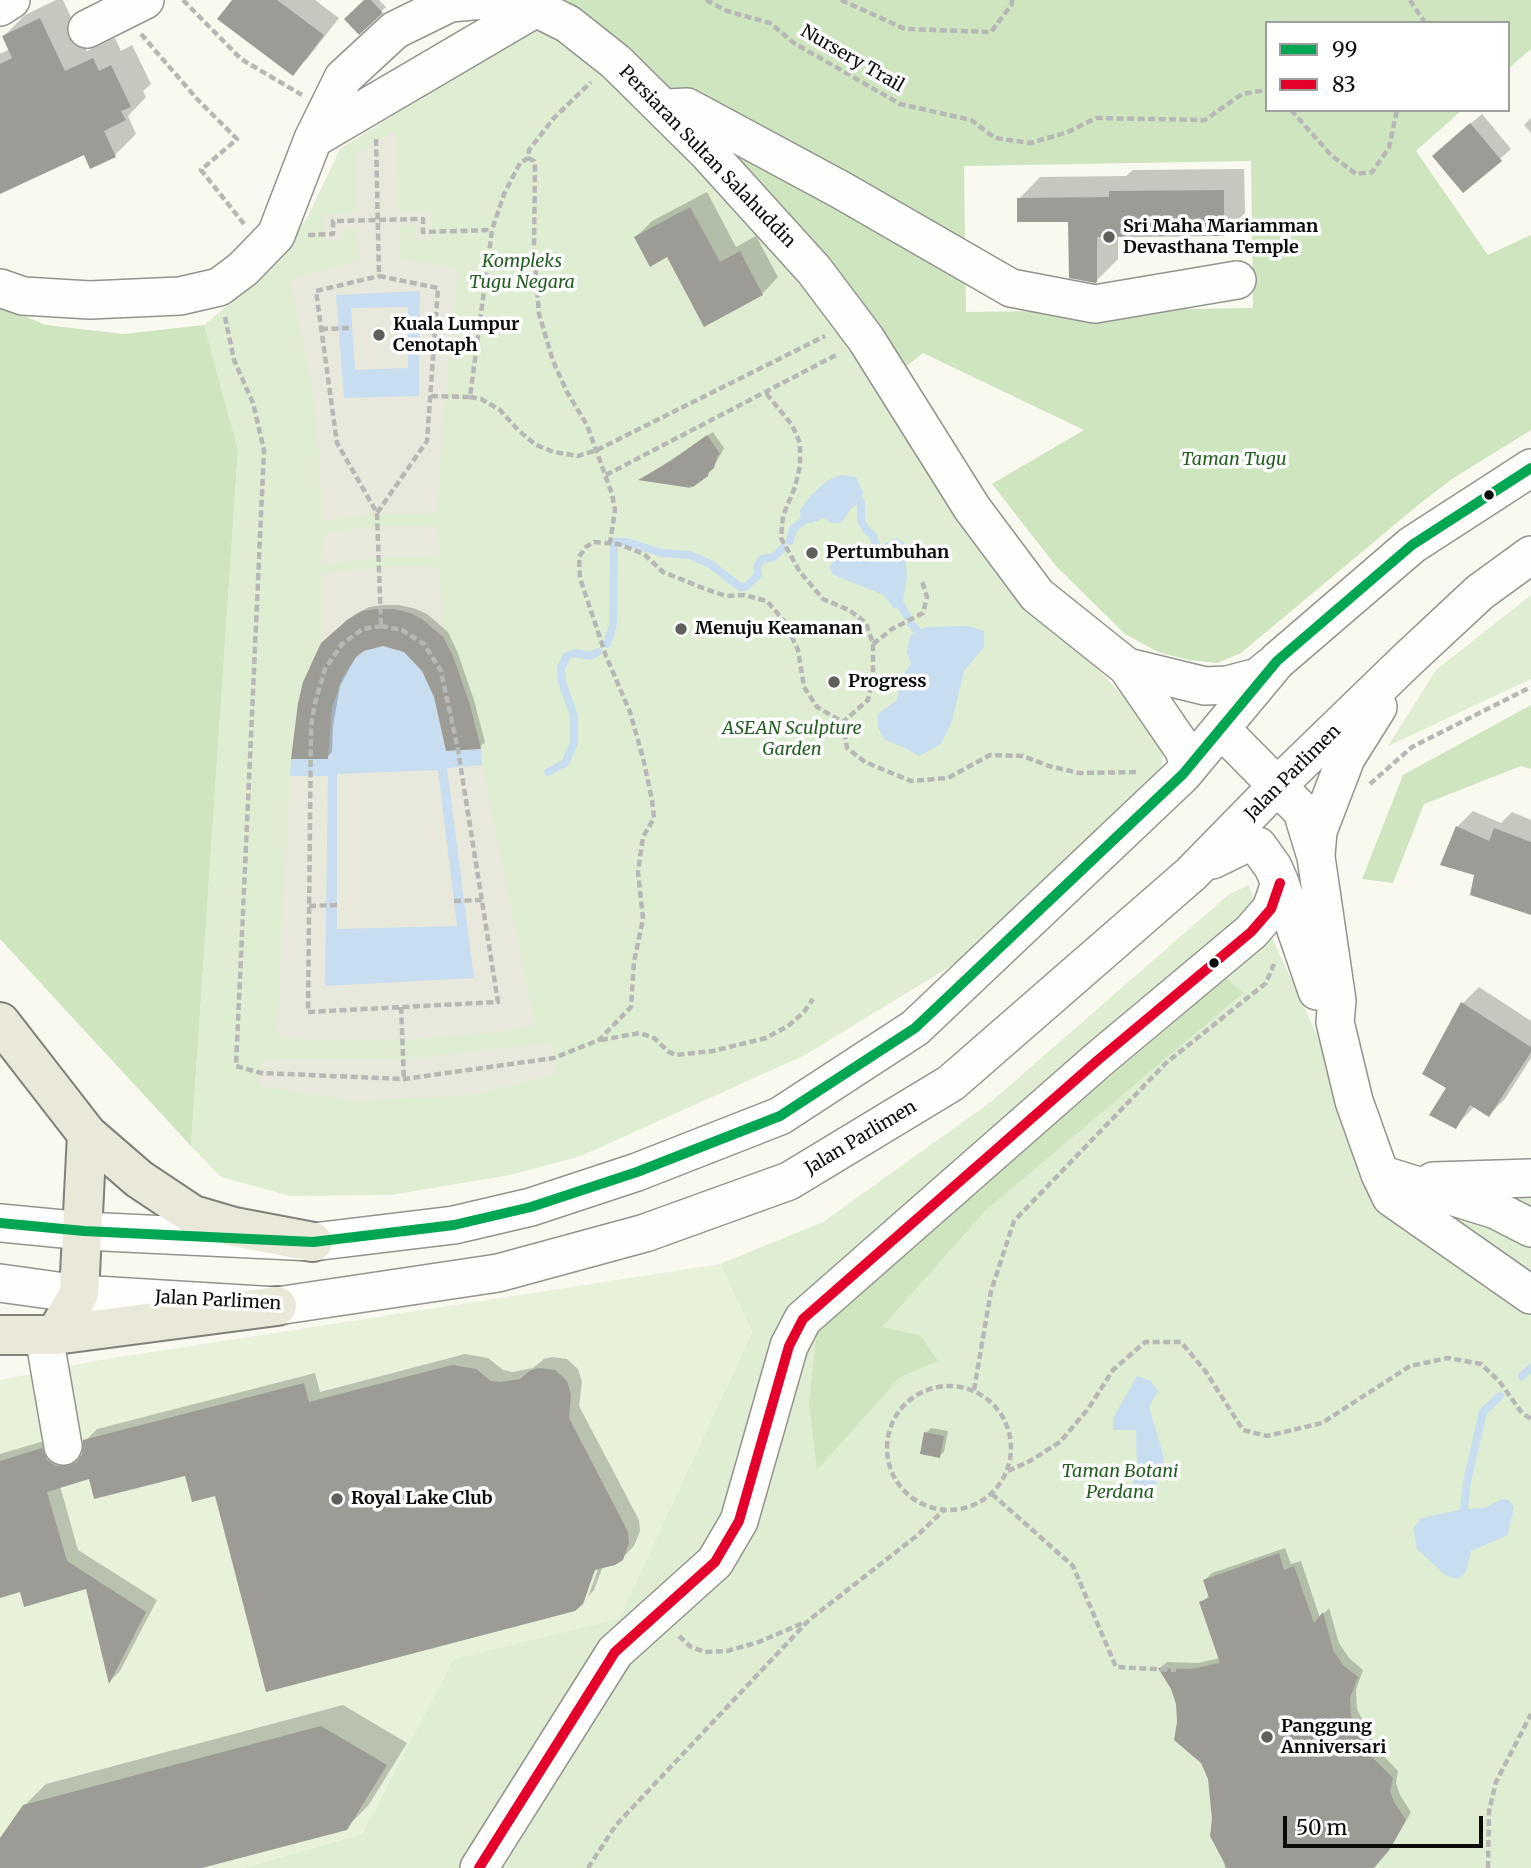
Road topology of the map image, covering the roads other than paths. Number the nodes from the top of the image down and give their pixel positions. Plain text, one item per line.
1 (11, 0) edge
2 (134, 6) edge
3 (0, 7) edge
4 (536, 8) junction
5 (87, 29) dead end
6 (663, 108) junction
7 (320, 124) junction
8 (1237, 280) dead end
9 (0, 288) edge
10 (1531, 468) edge
11 (1531, 555) edge
12 (1278, 661) junction
13 (1406, 661) junction
14 (1127, 667) junction
15 (1222, 729) junction
16 (1189, 767) junction
17 (1278, 785) junction
18 (1316, 857) junction
19 (1191, 874) junction
20 (1280, 883) junction
21 (1277, 945) junction
22 (0, 1022) edge
23 (1335, 1022) junction
24 (87, 1134) junction
25 (1392, 1178) junction
26 (1531, 1178) edge
27 (0, 1223) edge
28 (1531, 1228) edge
29 (84, 1231) junction
30 (313, 1242) junction
31 (1531, 1249) edge
32 (1480, 1259) junction
33 (0, 1283) edge
34 (79, 1294) junction
35 (1531, 1295) edge
36 (277, 1306) junction
37 (0, 1335) edge
38 (50, 1336) junction
39 (63, 1446) dead end
40 (479, 1868) edge

1 - 3 street
2 - 5 street
4 - 6 street, Persiaran Sultan Salahuddin
4 - 7 street
4 - 7 street, Persiaran Sultan Salahuddin
6 - 8 street
6 - 14 street, Persiaran Sultan Salahuddin
7 - 9 street, Persiaran Sultan Salahuddin
10 - 12 street
11 - 13 street, Jalan Parlimen
12 - 14 street
12 - 15 street
13 - 17 street, Jalan Parlimen
13 - 18 street
14 - 16 street
15 - 16 street
15 - 17 street
16 - 30 street
17 - 18 street
17 - 19 street, Jalan Parlimen
18 - 23 street
19 - 20 street
19 - 36 street, Jalan Parlimen
20 - 21 street
20 - 21 street
21 - 23 street
21 - 40 street
22 - 24 main road
23 - 25 street
24 - 29 main road
24 - 30 main road
25 - 26 street
25 - 28 street
25 - 32 street
27 - 29 street
29 - 30 street
29 - 34 main road
31 - 32 street
32 - 35 street
33 - 34 street, Jalan Parlimen
34 - 36 street, Jalan Parlimen
34 - 38 main road
36 - 38 main road
37 - 38 main road
38 - 39 street

